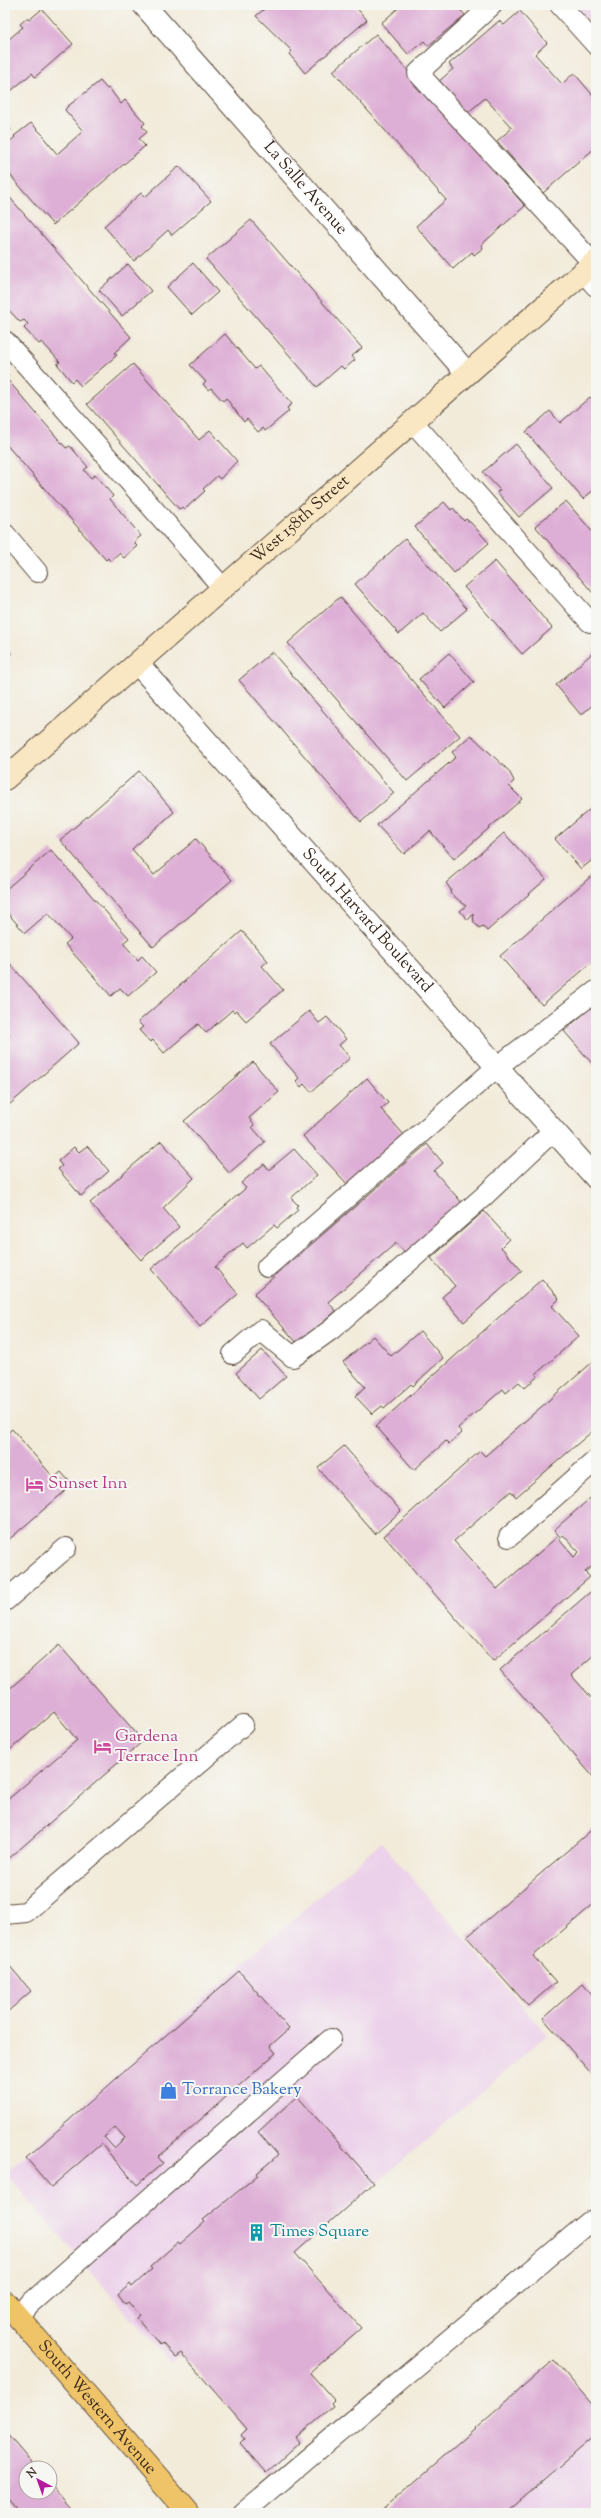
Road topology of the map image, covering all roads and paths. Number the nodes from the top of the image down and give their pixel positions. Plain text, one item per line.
1 (144, 5) edge
2 (492, 5) edge
3 (560, 5) edge
4 (596, 45) edge
5 (592, 270) edge
6 (5, 342) edge
7 (466, 373) junction
8 (412, 421) junction
9 (5, 534) edge
10 (37, 572) dead end
11 (223, 588) junction
12 (590, 622) dead end
13 (138, 664) junction
14 (5, 779) edge
15 (596, 991) edge
16 (497, 1067) junction
17 (554, 1130) junction
18 (596, 1178) edge
19 (267, 1267) dead end
20 (233, 1354) dead end
21 (596, 1460) edge
22 (509, 1537) dead end
23 (66, 1548) dead end
24 (5, 1601) edge
25 (243, 1725) dead end
26 (5, 1914) edge
27 (330, 2039) dead end
28 (589, 2222) dead end
29 (11, 2308) edge
30 (188, 2513) edge
31 (243, 2513) edge

1 - 7 street, La Salle Avenue
2 - 5 lane
3 - 4 lane
5 - 7 street, West 158th Street
6 - 11 lane
7 - 8 street, West 158th Street
8 - 11 street, West 158th Street
8 - 12 lane
9 - 10 lane
11 - 13 street, West 158th Street
13 - 14 street, West 158th Street
13 - 16 street, South Harvard Boulevard
15 - 16 lane
16 - 17 street, South Harvard Boulevard
16 - 19 lane
17 - 18 street, South Harvard Boulevard
17 - 20 lane
21 - 22 lane
23 - 24 lane
25 - 26 lane
27 - 29 lane
28 - 31 lane
29 - 30 main road, South Western Avenue

